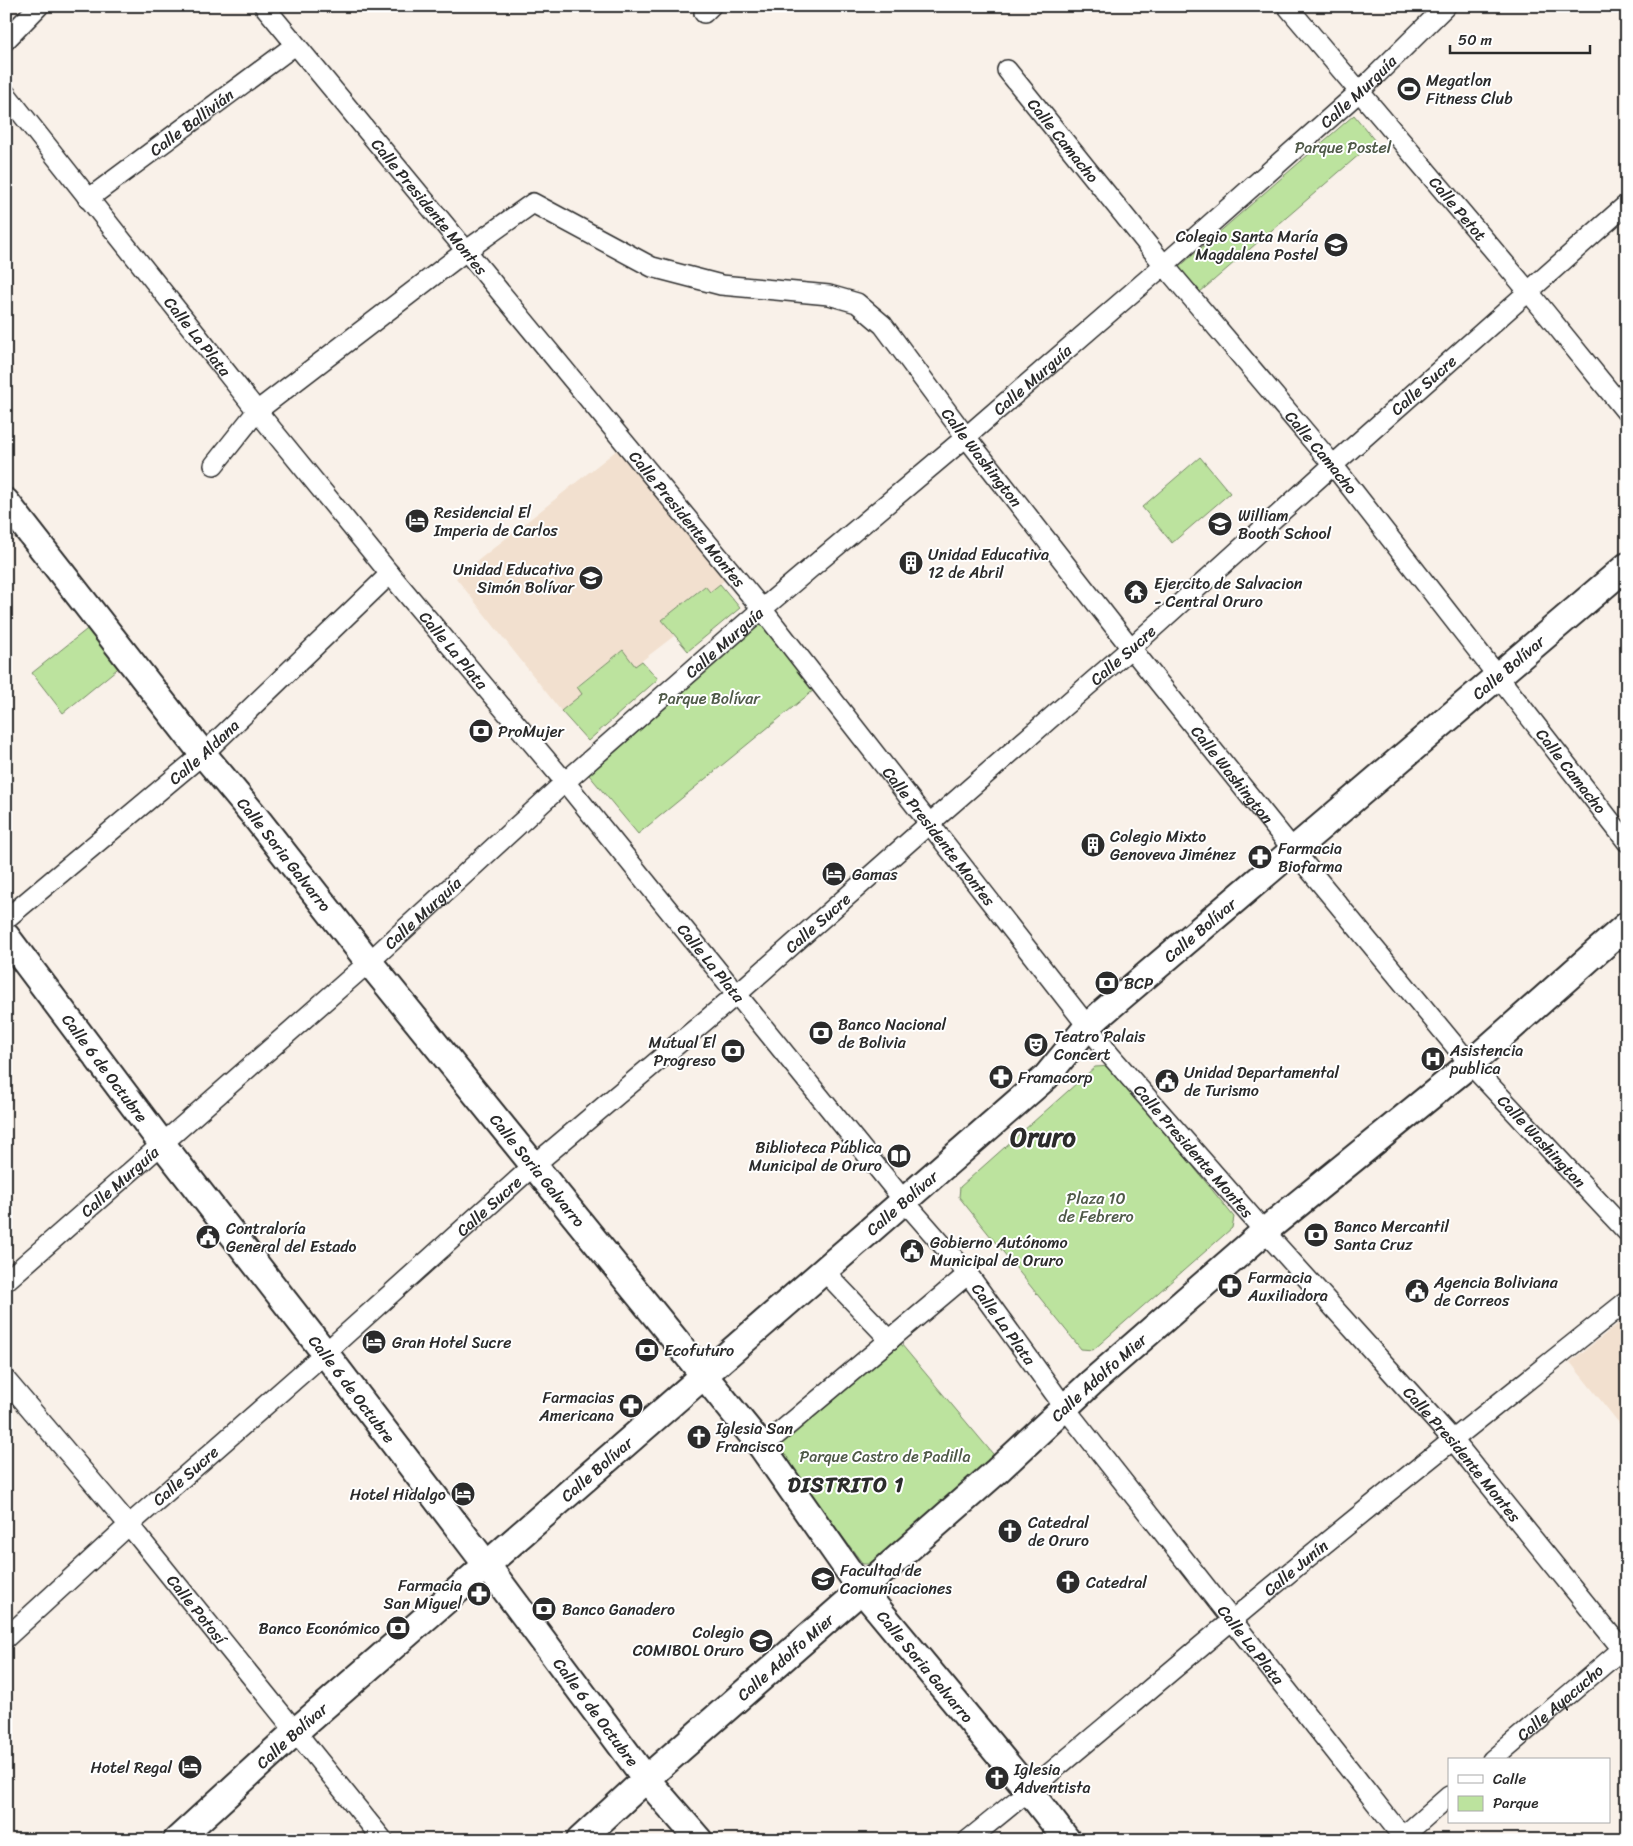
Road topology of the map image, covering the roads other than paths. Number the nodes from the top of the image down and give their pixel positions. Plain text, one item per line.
1 (39, 6) edge
2 (264, 6) edge
3 (1287, 6) edge
4 (1446, 6) edge
5 (6, 40) edge
6 (295, 45) junction
7 (1006, 70) dead end
8 (1359, 92) junction
9 (6, 94) edge
10 (88, 199) junction
11 (1627, 204) edge
12 (467, 250) junction
13 (1164, 266) junction
14 (1528, 291) junction
15 (257, 411) junction
16 (1627, 413) edge
17 (966, 437) junction
18 (214, 465) dead end
19 (1333, 465) junction
20 (6, 502) edge
21 (1627, 566) edge
22 (390, 574) junction
23 (762, 609) junction
24 (1131, 648) junction
25 (1498, 676) junction
26 (202, 754) junction
27 (565, 782) junction
28 (930, 823) junction
29 (1627, 842) edge
30 (1294, 851) junction
31 (6, 919) edge
32 (1627, 925) edge
33 (6, 936) edge
34 (369, 962) junction
35 (737, 994) junction
36 (1088, 1026) junction
37 (1470, 1064) junction
38 (163, 1145) junction
39 (533, 1166) junction
40 (905, 1202) junction
41 (1265, 1232) junction
42 (1627, 1232) edge
43 (825, 1272) junction
44 (968, 1274) junction
45 (6, 1281) edge
46 (1627, 1301) edge
47 (890, 1340) junction
48 (325, 1353) junction
49 (705, 1376) junction
50 (6, 1380) edge
51 (1065, 1408) junction
52 (1453, 1440) junction
53 (762, 1447) junction
54 (129, 1525) junction
55 (486, 1564) junction
56 (862, 1590) junction
57 (1232, 1620) junction
58 (6, 1638) edge
59 (1625, 1650) edge
60 (296, 1731) junction
61 (1494, 1758) edge
62 (646, 1778) junction
63 (1029, 1791) junction
64 (1448, 1797) edge
65 (1402, 1839) edge
66 (177, 1840) edge
67 (383, 1840) edge
68 (580, 1840) edge
69 (699, 1840) edge
70 (968, 1840) edge
71 (1067, 1840) edge

1 - 5 street
2 - 6 street, Calle Presidente Montes
3 - 8 street, Calle Petot
4 - 8 street, Calle Murguía
6 - 10 street, Calle Ballivián
6 - 12 street, Calle Presidente Montes
7 - 13 street, Calle Camacho
8 - 13 street, Calle Murguía
8 - 14 street, Calle Petot
9 - 10 street, Calle La Plata
10 - 15 street, Calle La Plata
11 - 14 street, Calle Sucre
12 - 15 street
12 - 17 street, Calle Washington
12 - 23 street, Calle Presidente Montes
13 - 17 street, Calle Murguía
13 - 19 street, Calle Camacho
14 - 16 street, Calle Petot
14 - 19 street, Calle Sucre
15 - 18 street
15 - 22 street, Calle La Plata
17 - 23 street, Calle Murguía
17 - 24 street, Calle Washington
19 - 24 street, Calle Sucre
19 - 25 street, Calle Camacho
20 - 26 main road, Calle Soria Galvarro
21 - 25 main road, Calle Bolívar
22 - 26 street, Calle Aldana
22 - 27 street, Calle La Plata
23 - 27 street, Calle Murguía
23 - 28 street, Calle Presidente Montes
24 - 28 street, Calle Sucre
24 - 30 street, Calle Washington
25 - 29 street, Calle Camacho
25 - 30 main road, Calle Bolívar
26 - 31 street, Calle Aldana
26 - 34 main road, Calle Soria Galvarro
27 - 34 street, Calle Murguía
27 - 35 street, Calle La Plata
28 - 35 street, Calle Sucre
28 - 36 street, Calle Presidente Montes
30 - 36 main road, Calle Bolívar
30 - 37 street, Calle Washington
32 - 37 main road, Calle Adolfo Mier
33 - 38 main road, Calle 6 de Octubre
34 - 38 street, Calle Murguía
34 - 39 main road, Calle Soria Galvarro
35 - 39 street, Calle Sucre
35 - 40 street, Calle La Plata
36 - 40 main road, Calle Bolívar
36 - 41 street, Calle Presidente Montes
37 - 41 main road, Calle Adolfo Mier
37 - 42 street, Calle Washington
38 - 45 street, Calle Murguía
38 - 48 main road, Calle 6 de Octubre
39 - 48 street, Calle Sucre
39 - 49 main road, Calle Soria Galvarro
40 - 43 main road, Calle Bolívar
40 - 44 street, Calle La Plata
41 - 51 main road, Calle Adolfo Mier
41 - 52 street, Calle Presidente Montes
43 - 47 street
43 - 49 main road, Calle Bolívar
44 - 47 street
44 - 51 street, Calle La Plata
46 - 52 street, Calle Junín
47 - 53 street
48 - 54 street, Calle Sucre
48 - 55 main road, Calle 6 de Octubre
49 - 53 main road, Calle Soria Galvarro
49 - 55 main road, Calle Bolívar
50 - 54 street, Calle Potosí
51 - 56 main road, Calle Adolfo Mier
51 - 57 street, Calle La Plata
52 - 57 street, Calle Junín
52 - 59 street, Calle Presidente Montes
53 - 56 main road, Calle Soria Galvarro
54 - 58 street, Calle Sucre
54 - 60 street, Calle Potosí
55 - 60 main road, Calle Bolívar
55 - 62 main road, Calle 6 de Octubre
56 - 62 main road, Calle Adolfo Mier
56 - 63 main road, Calle Soria Galvarro
57 - 63 street, Calle Junín
57 - 65 street, Calle La Plata
59 - 61 street, Calle Ayacucho
60 - 66 main road, Calle Bolívar
60 - 67 street, Calle Potosí
62 - 68 main road, Calle Adolfo Mier
62 - 69 main road, Calle 6 de Octubre
63 - 70 street, Calle Junín
63 - 71 main road, Calle Soria Galvarro
64 - 65 street

